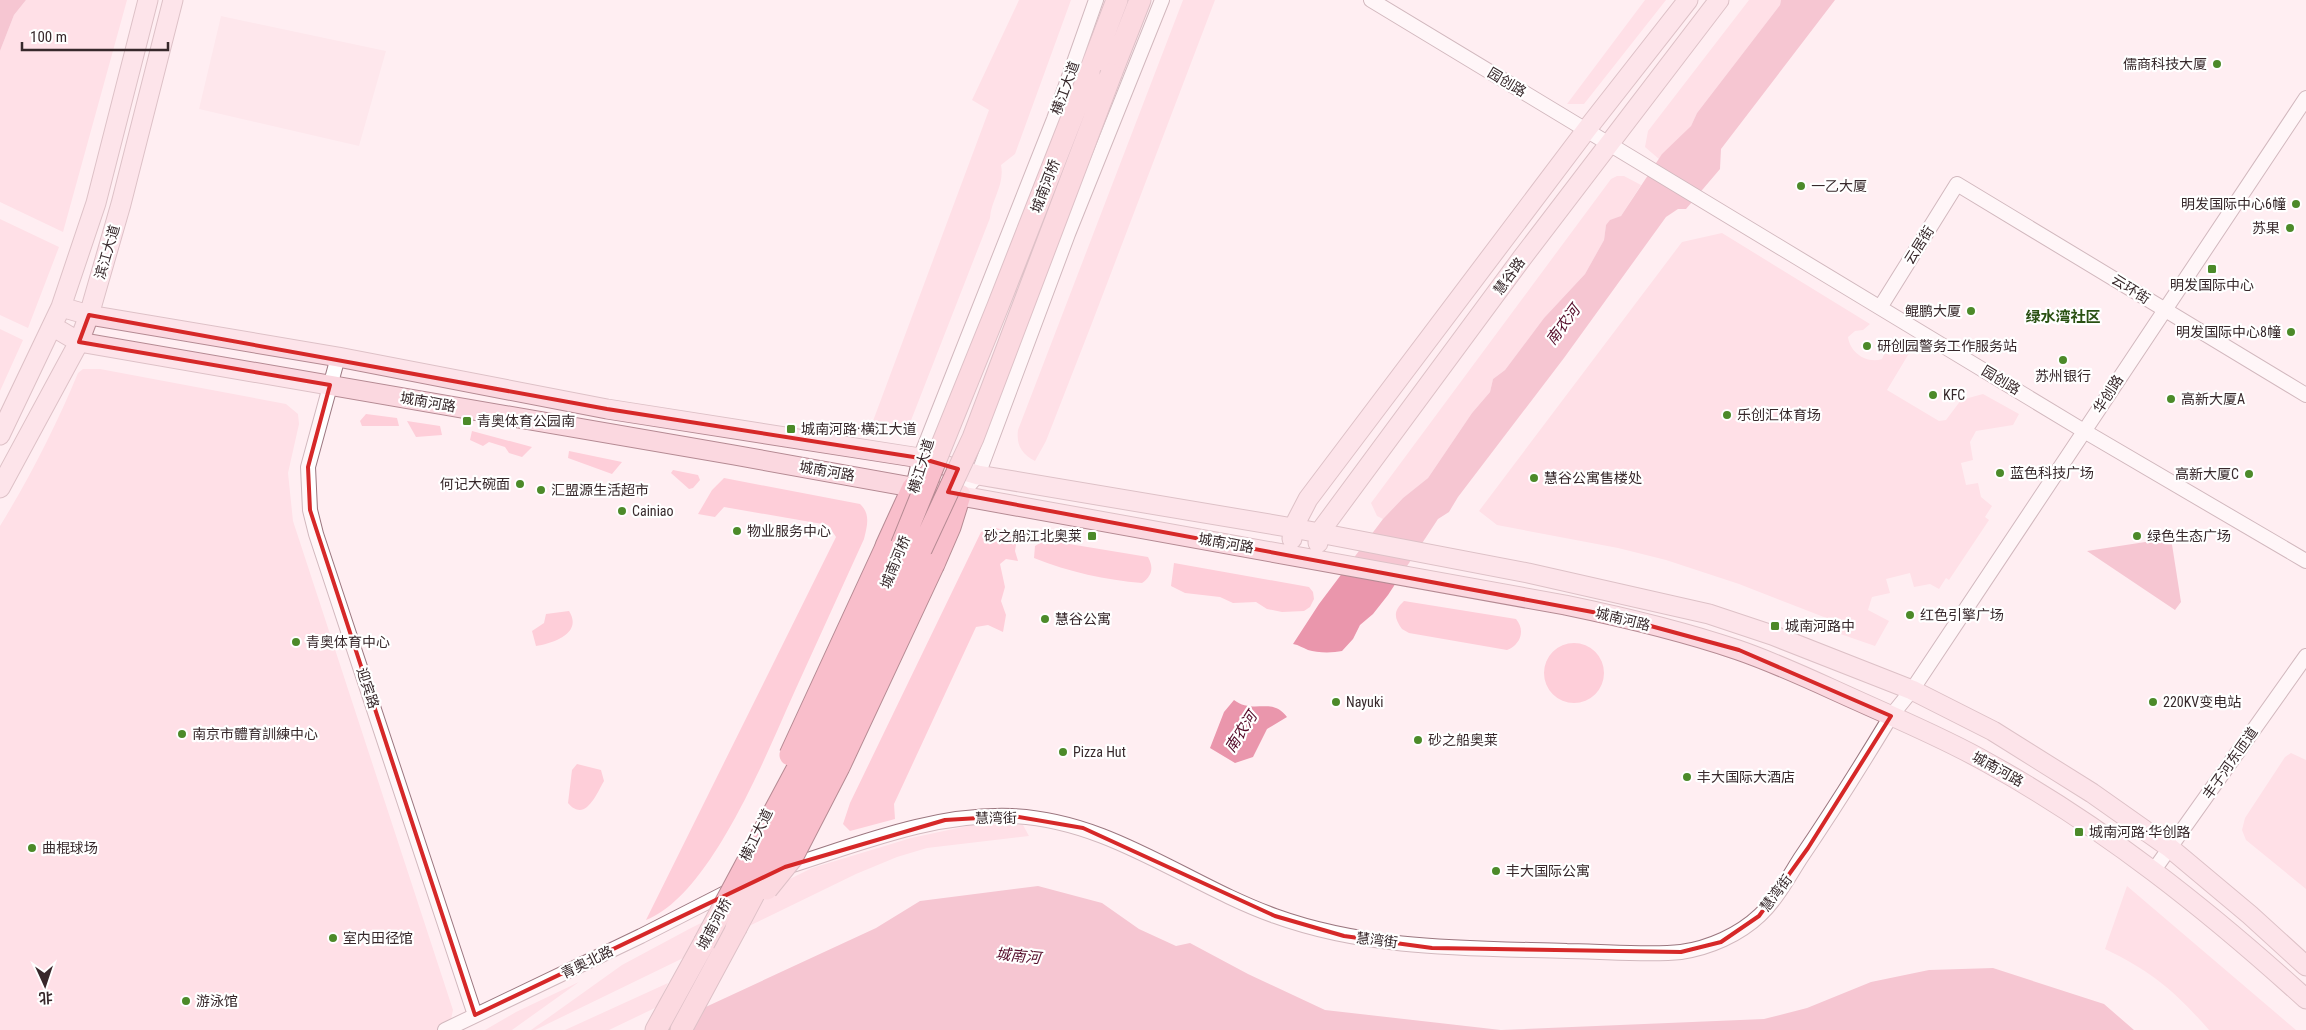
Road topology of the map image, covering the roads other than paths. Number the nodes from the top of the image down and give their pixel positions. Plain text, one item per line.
1 (148, 0) edge
2 (173, 0) edge
3 (1096, 0) edge
4 (1117, 0) edge
5 (1140, 0) edge
6 (1162, 0) edge
7 (1371, 0) edge
8 (1688, 0) edge
9 (1719, 0) edge
10 (2306, 98) edge
11 (1586, 129) junction
12 (1609, 142) junction
13 (1957, 184) joint
14 (76, 260) junction
15 (103, 267) junction
16 (1881, 306) junction
17 (62, 307) junction
18 (2163, 310) junction
19 (89, 315) junction
20 (52, 326) junction
21 (79, 342) junction
22 (338, 357) junction
23 (27, 379) junction
24 (330, 385) junction
25 (53, 390) junction
26 (2306, 395) edge
27 (2084, 431) junction
28 (0, 435) edge
29 (920, 458) junction
30 (978, 475) junction
31 (913, 487) junction
32 (0, 488) edge
33 (960, 494) junction
34 (1293, 528) junction
35 (1319, 533) junction
36 (1290, 555) junction
37 (1316, 560) junction
38 (2306, 561) edge
39 (2306, 656) edge
40 (1912, 690) junction
41 (1892, 716) junction
42 (2170, 848) junction
43 (776, 870) junction
44 (2154, 870) junction
45 (728, 891) junction
46 (736, 928) junction
47 (704, 942) junction
48 (2306, 966) edge
49 (2306, 999) edge
50 (475, 1015) junction
51 (445, 1030) edge
52 (656, 1030) edge
53 (681, 1030) edge

1 - 14 main road, 滨江大道
2 - 15 main road, 滨江大道
3 - 29 street, 横江大道
4 - 47 highway, 城南河桥, bridge
5 - 46 highway, 城南河桥, bridge
6 - 30 street
7 - 11 street, 园创路
8 - 11 main road, 慧谷路
9 - 12 main road, 慧谷路
10 - 18 street, 华创路
11 - 12 street, 园创路
11 - 34 main road, 慧谷路
12 - 16 street, 园创路
12 - 35 main road, 慧谷路
13 - 16 street, 云居街
13 - 18 street, 云环街
14 - 15 main road
14 - 17 main road, 滨江大道
15 - 19 main road, 滨江大道
16 - 27 street, 园创路
17 - 19 main road, 城南河路
17 - 20 main road, 滨江大道
18 - 26 street, 云环街
18 - 27 street, 华创路
19 - 21 main road, 滨江大道
19 - 22 main road, 城南河路
20 - 21 main road, 城南河路
20 - 23 main road, 滨江大道
21 - 24 main road, 城南河路
21 - 25 main road, 滨江大道
22 - 24 street, 迎宾路
22 - 29 main road, 城南河路
23 - 25 main road
23 - 28 main road, 滨江大道
24 - 31 main road, 城南河路
24 - 50 street, 迎宾路
25 - 32 main road, 滨江大道
27 - 38 street, 园创路
27 - 40 street, 华创路
29 - 30 main road, 城南河路
29 - 31 street, 横江大道
30 - 33 street
30 - 34 main road, 城南河路
31 - 33 main road, 城南河路
31 - 45 street, 横江大道
31 - 47 highway, bridge
33 - 36 main road, 城南河路
33 - 43 street
33 - 46 highway, bridge
34 - 35 main road, 城南河路
34 - 36 main road, 慧谷路
35 - 37 main road
35 - 40 main road, 城南河路
36 - 37 main road, 城南河路
37 - 41 main road, 城南河路
39 - 42 street, 丰子河东匝道
40 - 41 street, 慧湾街
40 - 42 main road, 城南河路
41 - 43 street, 慧湾街
41 - 44 main road, 城南河路
42 - 44 street, 丰子河东匝道
42 - 48 main road, 城南河路
43 - 45 street, 慧湾街
44 - 49 main road, 城南河路
45 - 50 street, 青奥北路
46 - 53 highway, 城南河桥
47 - 52 highway, 城南河桥
50 - 51 street, 青奥北路

